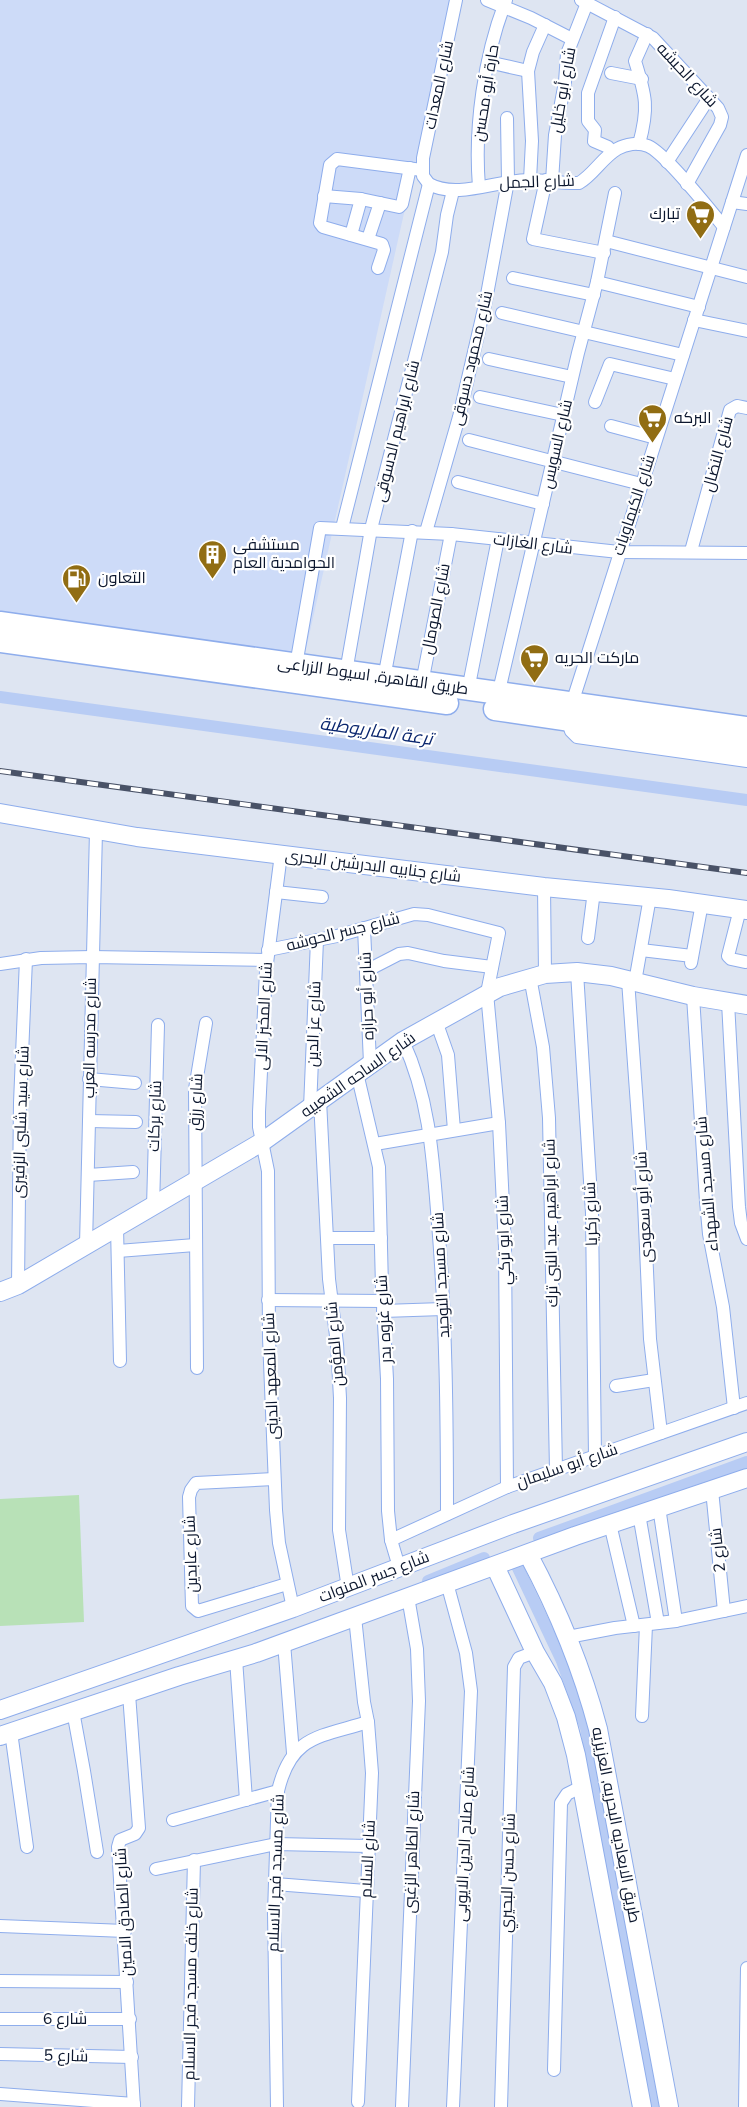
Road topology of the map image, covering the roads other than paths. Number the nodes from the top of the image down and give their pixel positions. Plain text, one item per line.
1 (456, 0) edge
2 (487, 0) edge
3 (584, 2) edge
4 (504, 3) edge
5 (615, 17) junction
6 (545, 25) junction
7 (646, 34) junction
8 (572, 39) junction
9 (488, 62) junction
10 (528, 71) junction
11 (611, 73) dead end
12 (642, 79) junction
13 (709, 98) junction
14 (507, 118) dead end
15 (639, 144) junction
16 (611, 153) junction
17 (747, 155) edge
18 (666, 162) junction
19 (416, 169) junction
20 (744, 177) edge
21 (530, 180) junction
22 (508, 181) junction
23 (549, 181) junction
24 (429, 184) junction
25 (687, 184) junction
26 (479, 187) junction
27 (453, 191) junction
28 (615, 193) dead end
29 (324, 196) junction
30 (361, 199) junction
31 (732, 202) junction
32 (380, 203) junction
33 (747, 204) edge
34 (724, 227) junction
35 (351, 235) junction
36 (368, 239) junction
37 (605, 248) junction
38 (711, 267) junction
39 (378, 268) dead end
40 (747, 277) edge
41 (513, 278) dead end
42 (597, 282) junction
43 (594, 295) junction
44 (699, 307) junction
45 (502, 313) dead end
46 (694, 320) junction
47 (747, 331) edge
48 (583, 333) junction
49 (683, 355) junction
50 (489, 359) dead end
51 (572, 377) junction
52 (675, 379) junction
53 (480, 397) dead end
54 (595, 402) dead end
55 (747, 408) edge
56 (563, 415) junction
57 (611, 426) dead end
58 (656, 438) junction
59 (469, 440) dead end
60 (553, 461) junction
61 (458, 482) dead end
62 (641, 484) junction
63 (543, 504) junction
64 (342, 528) junction
65 (371, 530) junction
66 (412, 531) junction
67 (426, 532) junction
68 (451, 534) junction
69 (498, 539) junction
70 (534, 543) junction
71 (691, 551) junction
72 (619, 552) junction
73 (747, 553) edge
74 (0, 623) edge
75 (0, 641) edge
76 (296, 665) junction
77 (346, 672) junction
78 (384, 678) junction
79 (422, 683) junction
80 (468, 690) junction
81 (498, 695) junction
82 (569, 711) junction
83 (747, 728) edge
84 (747, 746) edge
85 (747, 760) edge
86 (0, 813) edge
87 (96, 831) junction
88 (281, 854) junction
89 (544, 887) junction
90 (276, 891) junction
91 (594, 891) junction
92 (322, 897) dead end
93 (650, 897) junction
94 (702, 903) junction
95 (744, 909) edge
96 (364, 928) junction
97 (588, 938) dead end
98 (317, 940) junction
99 (640, 950) junction
100 (268, 955) junction
101 (92, 957) junction
102 (26, 959) junction
103 (745, 962) dead end
104 (0, 964) edge
105 (492, 967) junction
106 (366, 971) junction
107 (577, 972) junction
108 (537, 976) junction
109 (631, 981) junction
110 (487, 993) junction
111 (693, 996) junction
112 (728, 1002) junction
113 (747, 1005) edge
114 (436, 1022) junction
115 (206, 1023) dead end
116 (158, 1025) dead end
117 (403, 1041) junction
118 (363, 1068) junction
119 (89, 1079) junction
120 (135, 1083) dead end
121 (315, 1104) junction
122 (89, 1121) junction
123 (136, 1122) dead end
124 (499, 1123) junction
125 (454, 1130) junction
126 (430, 1134) junction
127 (262, 1142) junction
128 (375, 1144) junction
129 (133, 1172) dead end
130 (88, 1175) junction
131 (195, 1182) junction
132 (153, 1207) junction
133 (117, 1227) junction
134 (381, 1238) junction
135 (328, 1239) junction
136 (747, 1239) edge
137 (86, 1245) junction
138 (195, 1245) junction
139 (118, 1251) junction
140 (18, 1285) junction
141 (0, 1292) edge
142 (268, 1300) junction
143 (332, 1301) junction
144 (383, 1306) junction
145 (443, 1309) junction
146 (120, 1360) dead end
147 (196, 1368) dead end
148 (654, 1380) junction
149 (616, 1386) dead end
150 (747, 1403) edge
151 (734, 1408) junction
152 (661, 1433) junction
153 (747, 1442) edge
154 (595, 1456) junction
155 (556, 1470) junction
156 (747, 1478) edge
157 (274, 1479) junction
158 (507, 1487) junction
159 (712, 1490) junction
160 (659, 1507) junction
161 (447, 1514) junction
162 (639, 1514) junction
163 (610, 1524) junction
164 (392, 1540) junction
165 (528, 1554) junction
166 (495, 1566) junction
167 (399, 1567) junction
168 (447, 1583) junction
169 (287, 1584) junction
170 (348, 1588) junction
171 (408, 1597) junction
172 (747, 1606) edge
173 (293, 1608) junction
174 (724, 1611) junction
175 (355, 1617) junction
176 (676, 1621) junction
177 (646, 1625) junction
178 (568, 1637) junction
179 (284, 1643) junction
180 (535, 1652) junction
181 (236, 1659) junction
182 (129, 1694) junction
183 (0, 1710) edge
184 (73, 1711) junction
185 (642, 1716) dead end
186 (368, 1722) junction
187 (5, 1734) edge
188 (293, 1754) junction
189 (581, 1787) junction
190 (278, 1791) junction
191 (246, 1800) junction
192 (173, 1820) dead end
193 (276, 1844) junction
194 (368, 1846) junction
195 (27, 1847) dead end
196 (97, 1852) dead end
197 (194, 1860) junction
198 (156, 1869) dead end
199 (275, 1884) junction
200 (366, 1891) junction
201 (0, 1926) edge
202 (124, 1931) junction
203 (747, 1968) edge
204 (0, 1981) edge
205 (127, 1982) junction
206 (0, 2019) edge
207 (130, 2019) junction
208 (0, 2054) edge
209 (132, 2057) junction
210 (554, 2070) dead end
211 (0, 2094) edge
212 (358, 2102) dead end
213 (134, 2106) edge
214 (188, 2107) edge
215 (277, 2107) edge
216 (402, 2107) edge
217 (453, 2107) edge
218 (501, 2107) edge
219 (642, 2107) edge
220 (669, 2107) edge
221 (745, 2107) edge

1 - 19 street, شارع المعدات
2 - 4 street
3 - 5 street, شارع الحبشه
3 - 8 street, شارع أبو خليل
4 - 6 street
4 - 9 street, حارة أبو محسن
5 - 7 street, شارع الحبشه
5 - 16 street
6 - 8 street
6 - 10 street
7 - 12 street
7 - 13 street, شارع الحبشه
8 - 23 street, شارع أبو خليل
9 - 10 street
9 - 26 street, حارة أبو محسن
10 - 21 street
11 - 12 street
12 - 15 street
13 - 18 street
13 - 25 street, شارع الحبشه
14 - 22 street, شارع محمود دسوقى
15 - 16 street, شارع الجمل
15 - 18 street
16 - 23 street, شارع الجمل
17 - 20 street, شارع الكيماويات
18 - 25 street
19 - 24 street
19 - 29 street
19 - 32 street, شارع المعدات
20 - 31 street, شارع الكيماويات
21 - 22 street, شارع الجمل
21 - 23 street, شارع الجمل
22 - 26 street, شارع الجمل
22 - 67 street, شارع محمود دسوقى
23 - 37 street, شارع أبو خليل
24 - 27 street, شارع الجمل
24 - 64 street
25 - 34 street
26 - 27 street, شارع الجمل
27 - 65 street, شارع ابراهيم الدسوقى
28 - 37 street, شارع السويس
29 - 30 street
29 - 35 street
30 - 32 street
30 - 35 street
31 - 33 street
31 - 34 street, شارع الكيماويات
32 - 36 street
34 - 38 street, شارع الكيماويات
35 - 36 street
36 - 39 street
37 - 38 street
37 - 42 street, شارع السويس
38 - 40 street
38 - 44 street, شارع الكيماويات
41 - 43 street
42 - 43 street, شارع السويس
42 - 44 street
43 - 48 street, شارع السويس
44 - 46 street, شارع الكيماويات
45 - 48 street
46 - 47 street
46 - 49 street, شارع الكيماويات
48 - 49 street
48 - 51 street, شارع السويس
49 - 52 street, شارع الكيماويات
50 - 51 street
51 - 56 street, شارع السويس
52 - 54 street
52 - 58 street, شارع الكيماويات
53 - 56 street
55 - 71 street, شارع النضال
56 - 60 street, شارع السويس
57 - 58 street
58 - 62 street, شارع الكيماويات
59 - 60 street
60 - 62 street
60 - 63 street, شارع السويس
61 - 63 street
62 - 72 street, شارع الكيماويات
63 - 70 street, شارع السويس
64 - 65 street, شارع الغازات
64 - 76 street, شارع الغازات
65 - 66 street, شارع الغازات
65 - 77 street, شارع ابراهيم الدسوقى
66 - 67 street, شارع الغازات
66 - 78 street
67 - 68 street, شارع الغازات
68 - 69 street, شارع الغازات
68 - 79 street, شارع الصومال
69 - 70 street, شارع الغازات
69 - 80 street
70 - 72 street, شارع الغازات
70 - 81 street, شارع السويس
71 - 72 street, شارع الغازات
71 - 73 street, شارع الغازات
72 - 82 street, شارع الكيماويات
74 - 76 highway, طريق القاهرة, اسيوط الزراعى
75 - 82 highway, طريق القاهرة, اسيوط الزراعى
76 - 77 highway, طريق القاهرة, اسيوط الزراعى
77 - 78 highway, طريق القاهرة, اسيوط الزراعى
78 - 79 highway, طريق القاهرة, اسيوط الزراعى
79 - 80 highway, طريق القاهرة, اسيوط الزراعى
80 - 81 highway, طريق القاهرة, اسيوط الزراعى
81 - 82 highway, طريق القاهرة, اسيوط الزراعى
82 - 83 highway, طريق القاهرة, اسيوط الزراعى
82 - 84 highway, طريق القاهرة, اسيوط الزراعى
82 - 85 street
86 - 87 street, شارع جنابيه البدرشين البحرى
87 - 88 street, شارع جنابيه البدرشين البحرى
87 - 101 street, شارع مدرسه العرب
88 - 89 street, شارع جنابيه البدرشين البحرى
88 - 90 street, شارع المخبز الالى
89 - 91 street, شارع جنابيه البدرشين البحرى
89 - 108 street, شارع ابراهيم عبد النبى ترك
90 - 92 street
90 - 100 street, شارع المخبز الالى
91 - 93 street, شارع جنابيه البدرشين البحرى
91 - 97 street
93 - 94 street, شارع جنابيه البدرشين البحرى
93 - 99 street, شارع أبو سعودى
94 - 95 street, شارع جنابيه البدرشين البحرى
94 - 99 street
95 - 103 street
96 - 98 street, شارع جسر الحوشه
96 - 105 street, شارع جسر الحوشه
96 - 106 street, شارع أبو حرازه
98 - 100 street, شارع جسر الحوشه
98 - 121 street, شارع عز الدين
99 - 109 street, شارع أبو سعودى
100 - 101 street, شارع جسر الحوشه
100 - 127 street, شارع المخبز الالى
101 - 102 street, شارع جسر الحوشه
101 - 119 street, شارع مدرسه العرب
102 - 104 street, شارع جسر الحوشه
102 - 140 street, شارع سيد شلبى الزفيرى
105 - 106 street
105 - 110 street, شارع جسر الحوشه
106 - 118 street, شارع أبو حرازه
107 - 108 street, شارع الساحه الشعبيه
107 - 109 street, شارع الساحه الشعبيه
107 - 154 street, شارع زكريا
108 - 110 street, شارع الساحه الشعبيه
108 - 155 street, شارع ابراهيم عبد النبى ترك
109 - 111 street, شارع الساحه الشعبيه
109 - 148 street, شارع أبو سعودى
110 - 114 street, شارع الساحه الشعبيه
110 - 124 street, شارع ابو تركي
111 - 112 street, شارع الساحه الشعبيه
111 - 151 street, شارع مسجد الشهداء
112 - 113 street, شارع الساحه الشعبيه
112 - 136 street
114 - 117 street, شارع الساحه الشعبيه
114 - 125 street
115 - 131 street, شارع رزق
116 - 132 street, شارع بركات
117 - 118 street, شارع الساحه الشعبيه
117 - 126 street, شارع مسجد التوحيد
118 - 121 street, شارع الساحه الشعبيه
118 - 128 street, شارع غزوه بدر
119 - 120 street
119 - 122 street, شارع مدرسه العرب
121 - 127 street, شارع الساحه الشعبيه
121 - 135 street, شارع المؤمن
122 - 123 street
122 - 130 street, شارع مدرسه العرب
124 - 125 street
124 - 158 street, شارع ابو تركي
125 - 126 street
126 - 128 street
126 - 145 street, شارع مسجد التوحيد
127 - 131 street, شارع الساحه الشعبيه
127 - 142 street, شارع المعهد الدينى
128 - 134 street, شارع غزوه بدر
129 - 130 street
130 - 137 street, شارع مدرسه العرب
131 - 132 street, شارع الساحه الشعبيه
131 - 138 street, شارع رزق
132 - 133 street, شارع الساحه الشعبيه
133 - 137 street, شارع الساحه الشعبيه
133 - 139 street
134 - 135 street
134 - 144 street, شارع غزوه بدر
135 - 143 street, شارع المؤمن
137 - 140 street, شارع الساحه الشعبيه
138 - 139 street
138 - 147 street, شارع رزق
139 - 146 street
140 - 141 street, شارع الساحه الشعبيه
142 - 143 street
142 - 157 street, شارع المعهد الدينى
143 - 144 street
143 - 170 street, شارع المؤمن
144 - 145 street
144 - 164 street, شارع غزوه بدر
145 - 161 street, شارع مسجد التوحيد
148 - 149 street
148 - 152 street, شارع أبو سعودى
150 - 151 street, شارع أبو سليمان
151 - 152 street, شارع أبو سليمان
152 - 154 street, شارع أبو سليمان
153 - 167 street, شارع جسر المنوات
154 - 155 street, شارع أبو سليمان
155 - 158 street, شارع أبو سليمان
156 - 159 street, شارع جسر المنوات
157 - 169 street, شارع المعهد الدينى
157 - 169 street, شارع عابدين
158 - 161 street, شارع أبو سليمان
159 - 160 street, شارع جسر المنوات
159 - 174 street, شارع 2
160 - 162 street, شارع جسر المنوات
160 - 176 street
161 - 164 street, شارع أبو سليمان
162 - 163 street, شارع جسر المنوات
162 - 177 street
163 - 165 street, شارع جسر المنوات
163 - 177 street
164 - 167 street, شارع غزوه بدر
165 - 166 street, شارع جسر المنوات
165 - 178 street, طريق الابعاديه البحريه, العزيزيه
166 - 168 street, شارع جسر المنوات
166 - 180 street, طريق الابعاديه البحريه, العزيزيه
167 - 170 street, شارع جسر المنوات
168 - 171 street, شارع جسر المنوات
168 - 217 street, شارع صلاح الدين الايوبى
169 - 173 street, شارع المعهد الدينى
170 - 173 street, شارع جسر المنوات
171 - 175 street, شارع جسر المنوات
171 - 216 street, شارع الطاهر الزغبى
172 - 174 street
173 - 183 street, شارع جسر المنوات
174 - 176 street
175 - 179 street, شارع جسر المنوات
175 - 186 street, شارع السلام
176 - 177 street
177 - 178 street
177 - 185 street
178 - 220 street, طريق الابعاديه البحريه, العزيزيه
179 - 181 street, شارع جسر المنوات
179 - 188 street
180 - 189 street, طريق الابعاديه البحريه, العزيزيه
180 - 218 street, شارع حسن البحيري
181 - 182 street, شارع جسر المنوات
181 - 191 street
182 - 184 street, شارع جسر المنوات
182 - 202 street, شارع الصادق الامين
184 - 187 street, شارع جسر المنوات
184 - 196 street
186 - 188 street
186 - 194 street, شارع السلام
187 - 195 street
188 - 190 street, شارع مسجد فجر الاسلام
189 - 210 street
189 - 219 street, طريق الابعاديه البحريه, العزيزيه
190 - 191 street
190 - 193 street, شارع مسجد فجر الاسلام
191 - 192 street
193 - 194 street
193 - 197 street
193 - 199 street, شارع مسجد فجر الاسلام
194 - 200 street, شارع السلام
197 - 198 street
197 - 214 street, شارع خلف مسجد فجر الاسلام
199 - 200 street
199 - 215 street, شارع مسجد فجر الاسلام
200 - 212 street, شارع السلام
201 - 202 street
202 - 205 street, شارع الصادق الامين
203 - 221 street
204 - 205 street
205 - 207 street, شارع الصادق الامين
206 - 207 street, شارع 6
207 - 209 street, شارع الصادق الامين
208 - 209 street, شارع 5
209 - 213 street, شارع الصادق الامين
211 - 213 street

